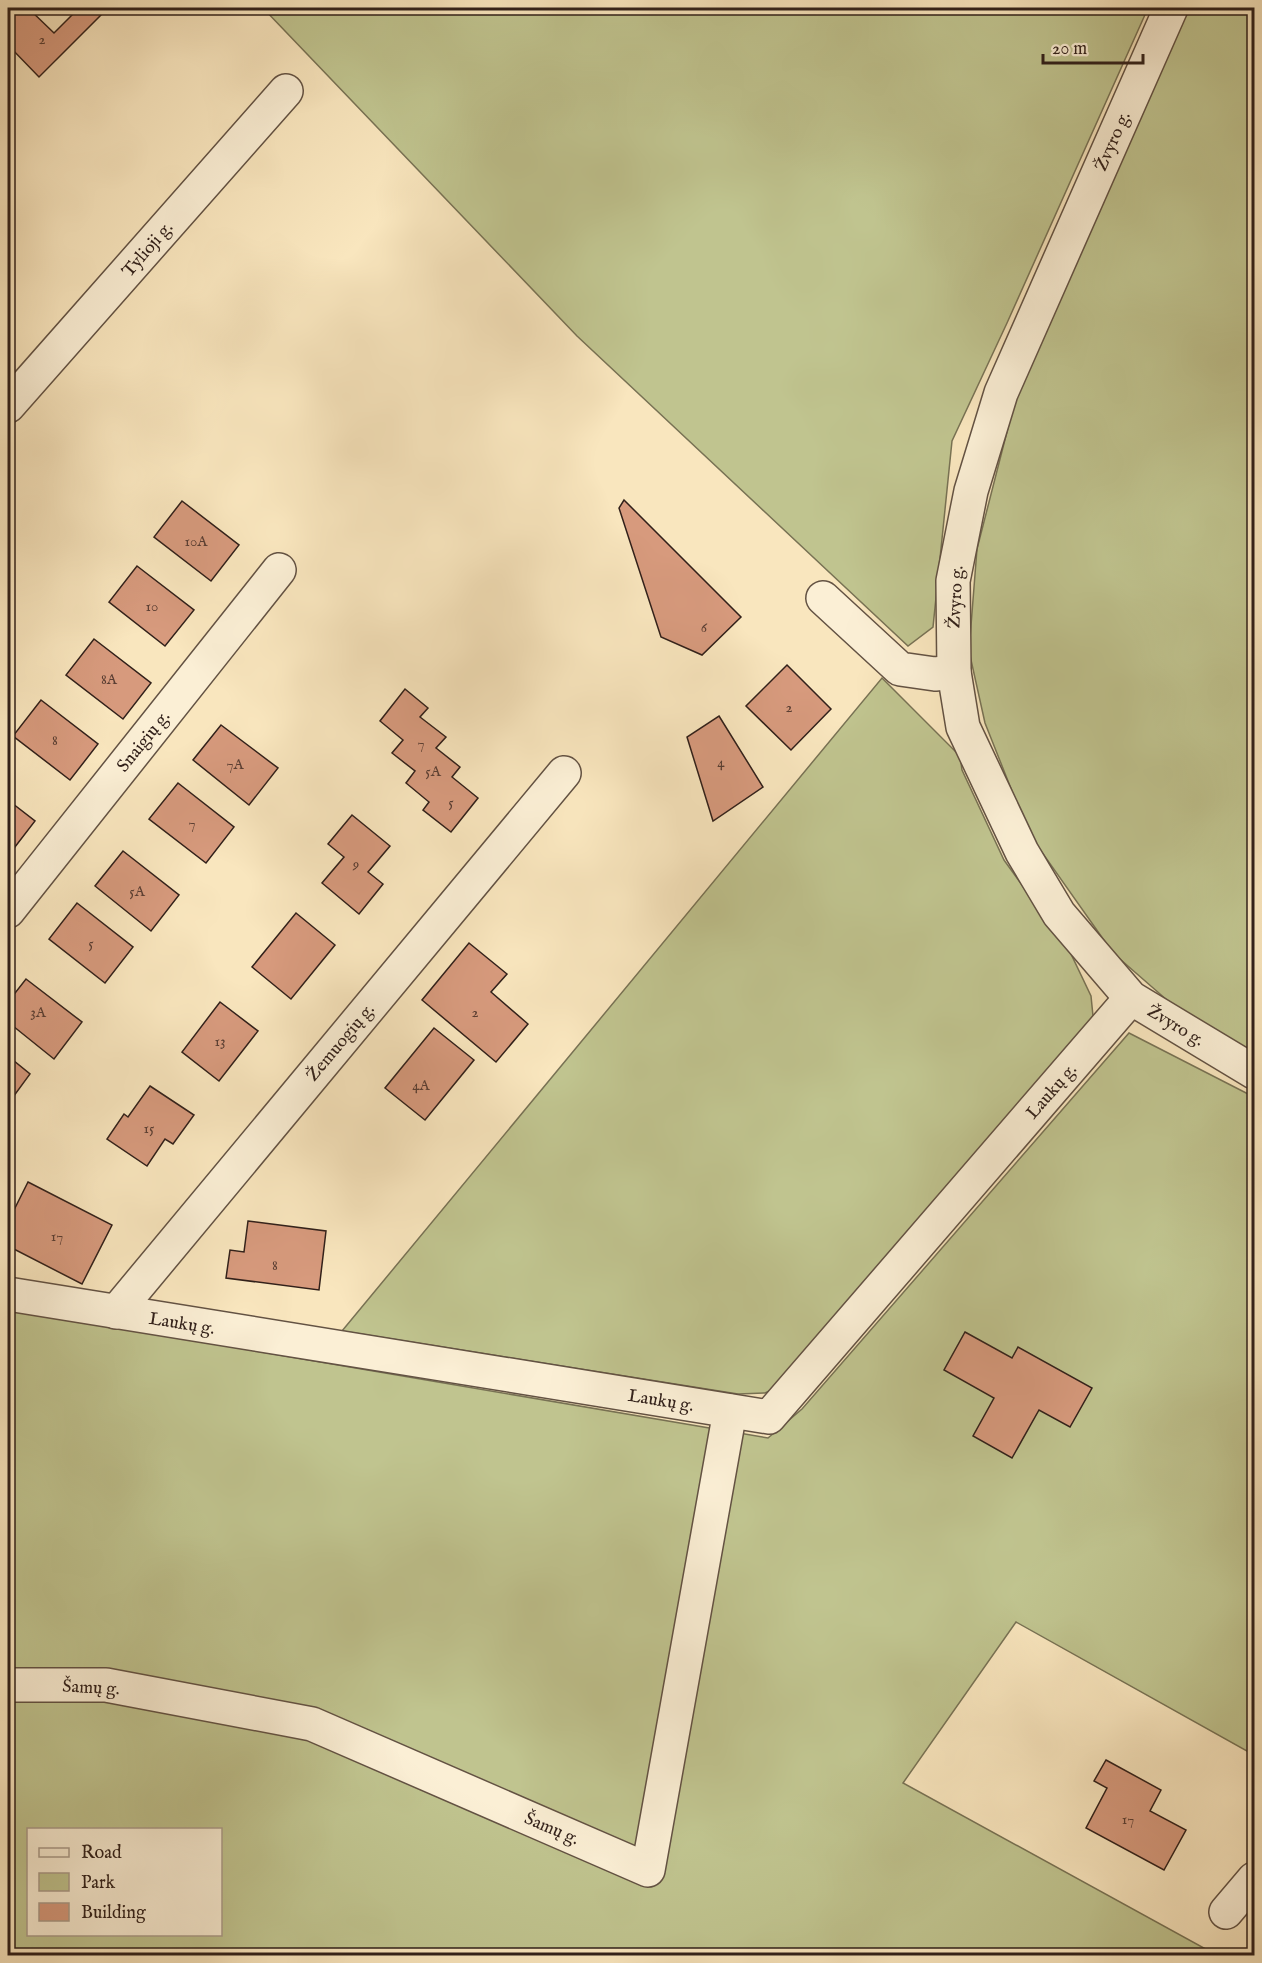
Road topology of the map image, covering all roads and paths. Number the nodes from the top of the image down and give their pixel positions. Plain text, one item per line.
1 (1171, 8) edge
2 (286, 91) dead end
3 (8, 406) edge
4 (279, 570) dead end
5 (823, 598) dead end
6 (954, 672) junction
7 (564, 772) dead end
8 (8, 911) edge
9 (1131, 998) junction
10 (1254, 1072) edge
11 (8, 1294) edge
12 (116, 1312) junction
13 (730, 1411) junction
14 (8, 1685) edge
15 (1254, 1879) edge
16 (1226, 1912) dead end

1 - 6 street, Žvyro g.
2 - 3 street, Tylioji g.
4 - 8 street, Snaigių g.
5 - 6 street
6 - 9 street, Žvyro g.
7 - 12 street, Žemuogių g.
9 - 10 street, Žvyro g.
9 - 13 street, Laukų g.
11 - 12 street, Laukų g.
12 - 13 street, Laukų g.
13 - 14 street, Šamų g.
15 - 16 street

